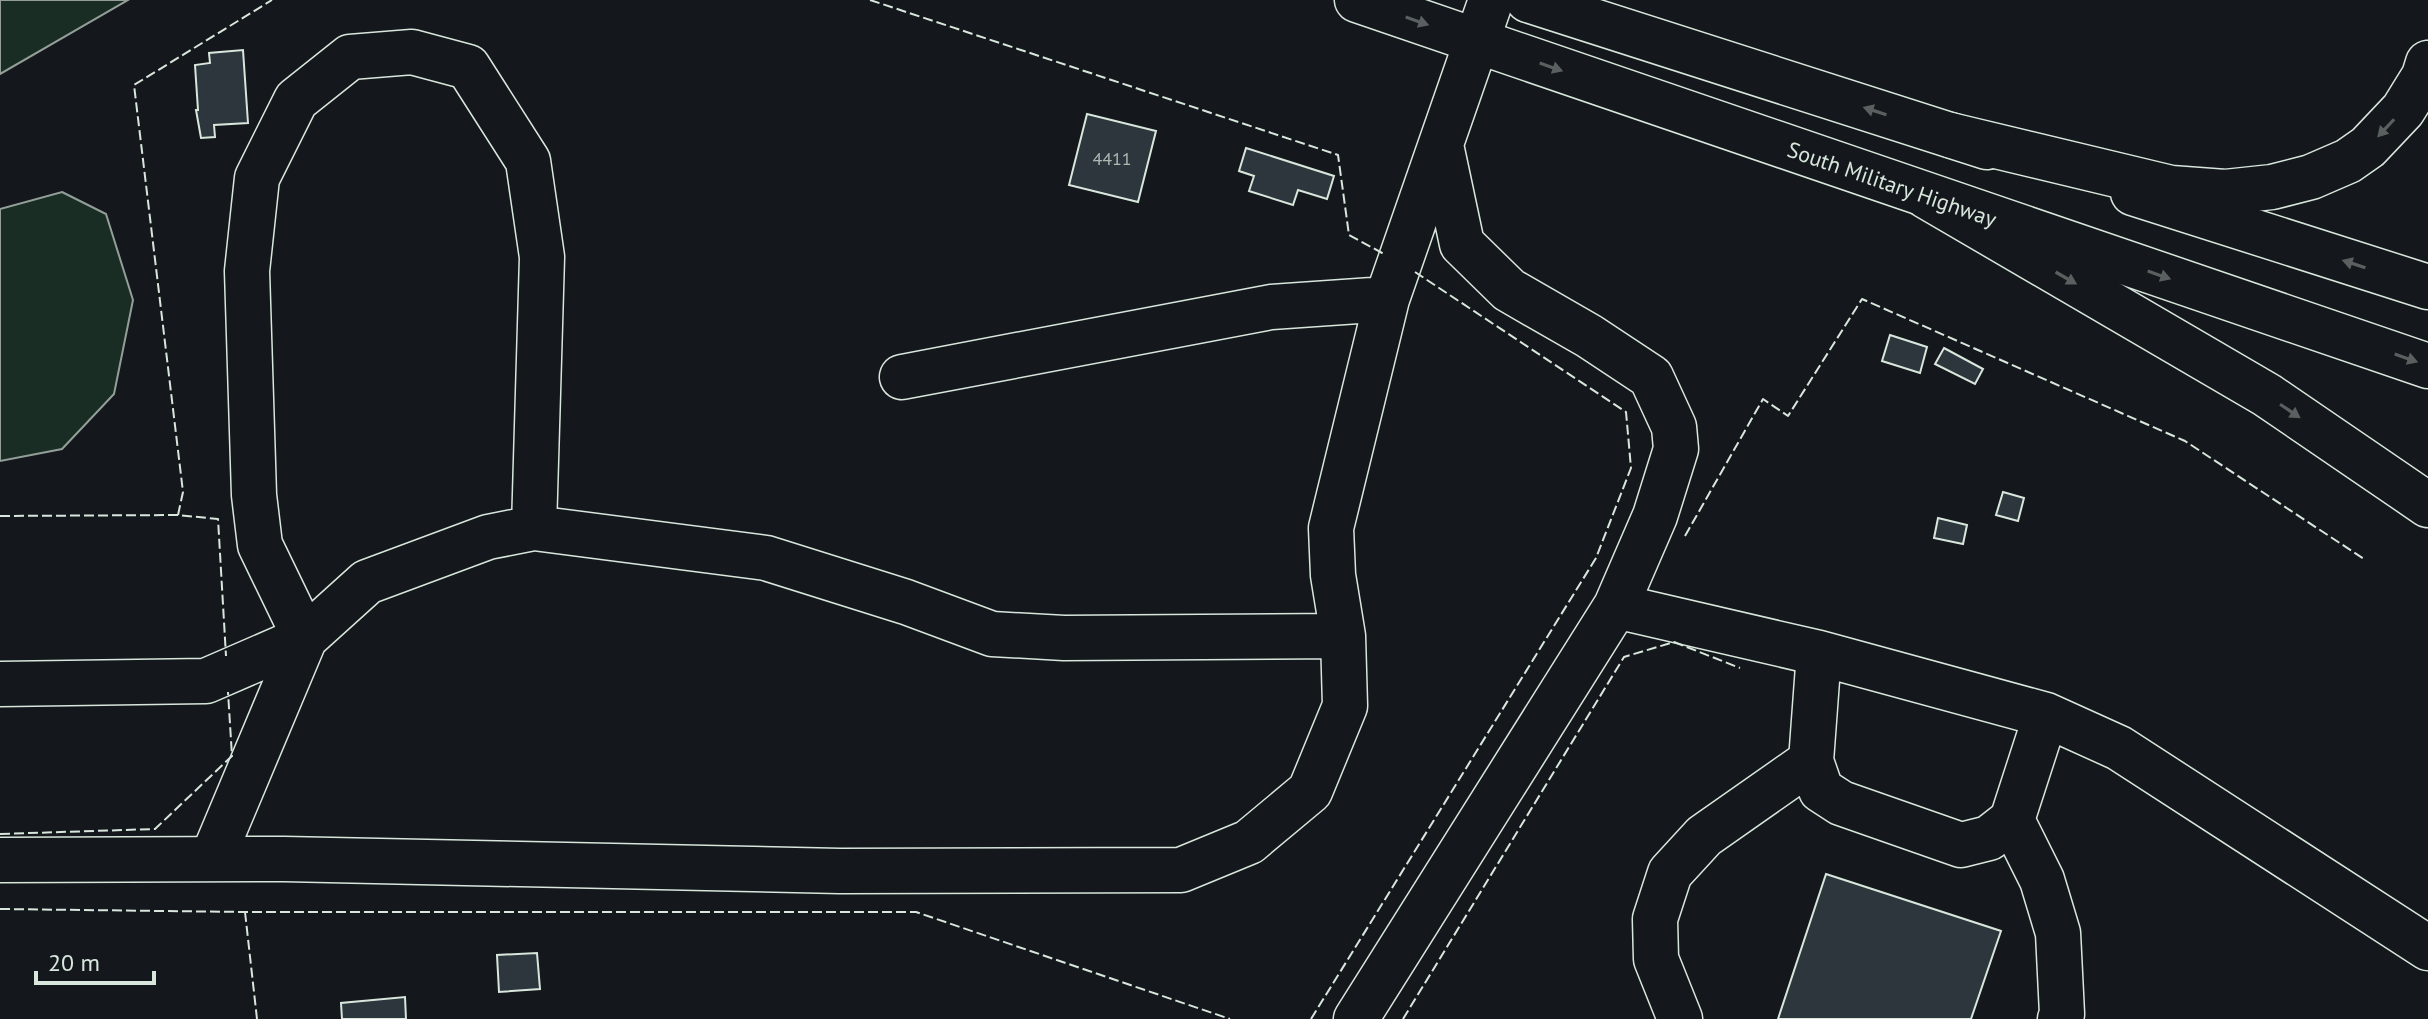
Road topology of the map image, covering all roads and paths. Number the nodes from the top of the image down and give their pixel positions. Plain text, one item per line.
1 (1357, 0) edge
2 (1491, 0) edge
3 (1528, 0) edge
4 (1477, 41) junction
5 (2428, 63) edge
6 (1950, 135) junction
7 (1441, 145) junction
8 (1926, 196) junction
9 (2428, 287) edge
10 (1387, 299) junction
11 (2428, 366) edge
12 (902, 377) dead end
13 (2428, 505) edge
14 (534, 528) junction
15 (1616, 606) junction
16 (1343, 636) junction
17 (305, 638) junction
18 (1819, 653) junction
19 (0, 684) edge
20 (2046, 715) junction
21 (1811, 761) junction
22 (2012, 820) junction
23 (212, 859) junction
24 (0, 860) edge
25 (2428, 948) edge
26 (2066, 1017) edge
27 (1356, 1019) edge
28 (1680, 1019) edge

1 -> 4 main road, South Military Highway
2 - 4 main road
6 -> 3 main road
4 - 7 main road
4 -> 8 main road, South Military Highway
5 -> 6 main road
9 -> 6 main road
7 - 10 main road
7 - 15 main road
8 -> 11 main road, South Military Highway
8 -> 13 main road
10 - 12 main road
10 - 16 main road
14 - 16 main road
14 - 17 main road
14 - 17 main road
15 - 18 main road
15 - 27 main road
16 - 23 main road
17 - 19 main road
17 - 23 main road
18 - 20 main road
18 - 21 main road
20 - 22 main road
20 - 25 main road
21 - 22 main road
21 - 28 main road
22 - 26 main road
23 - 24 main road

